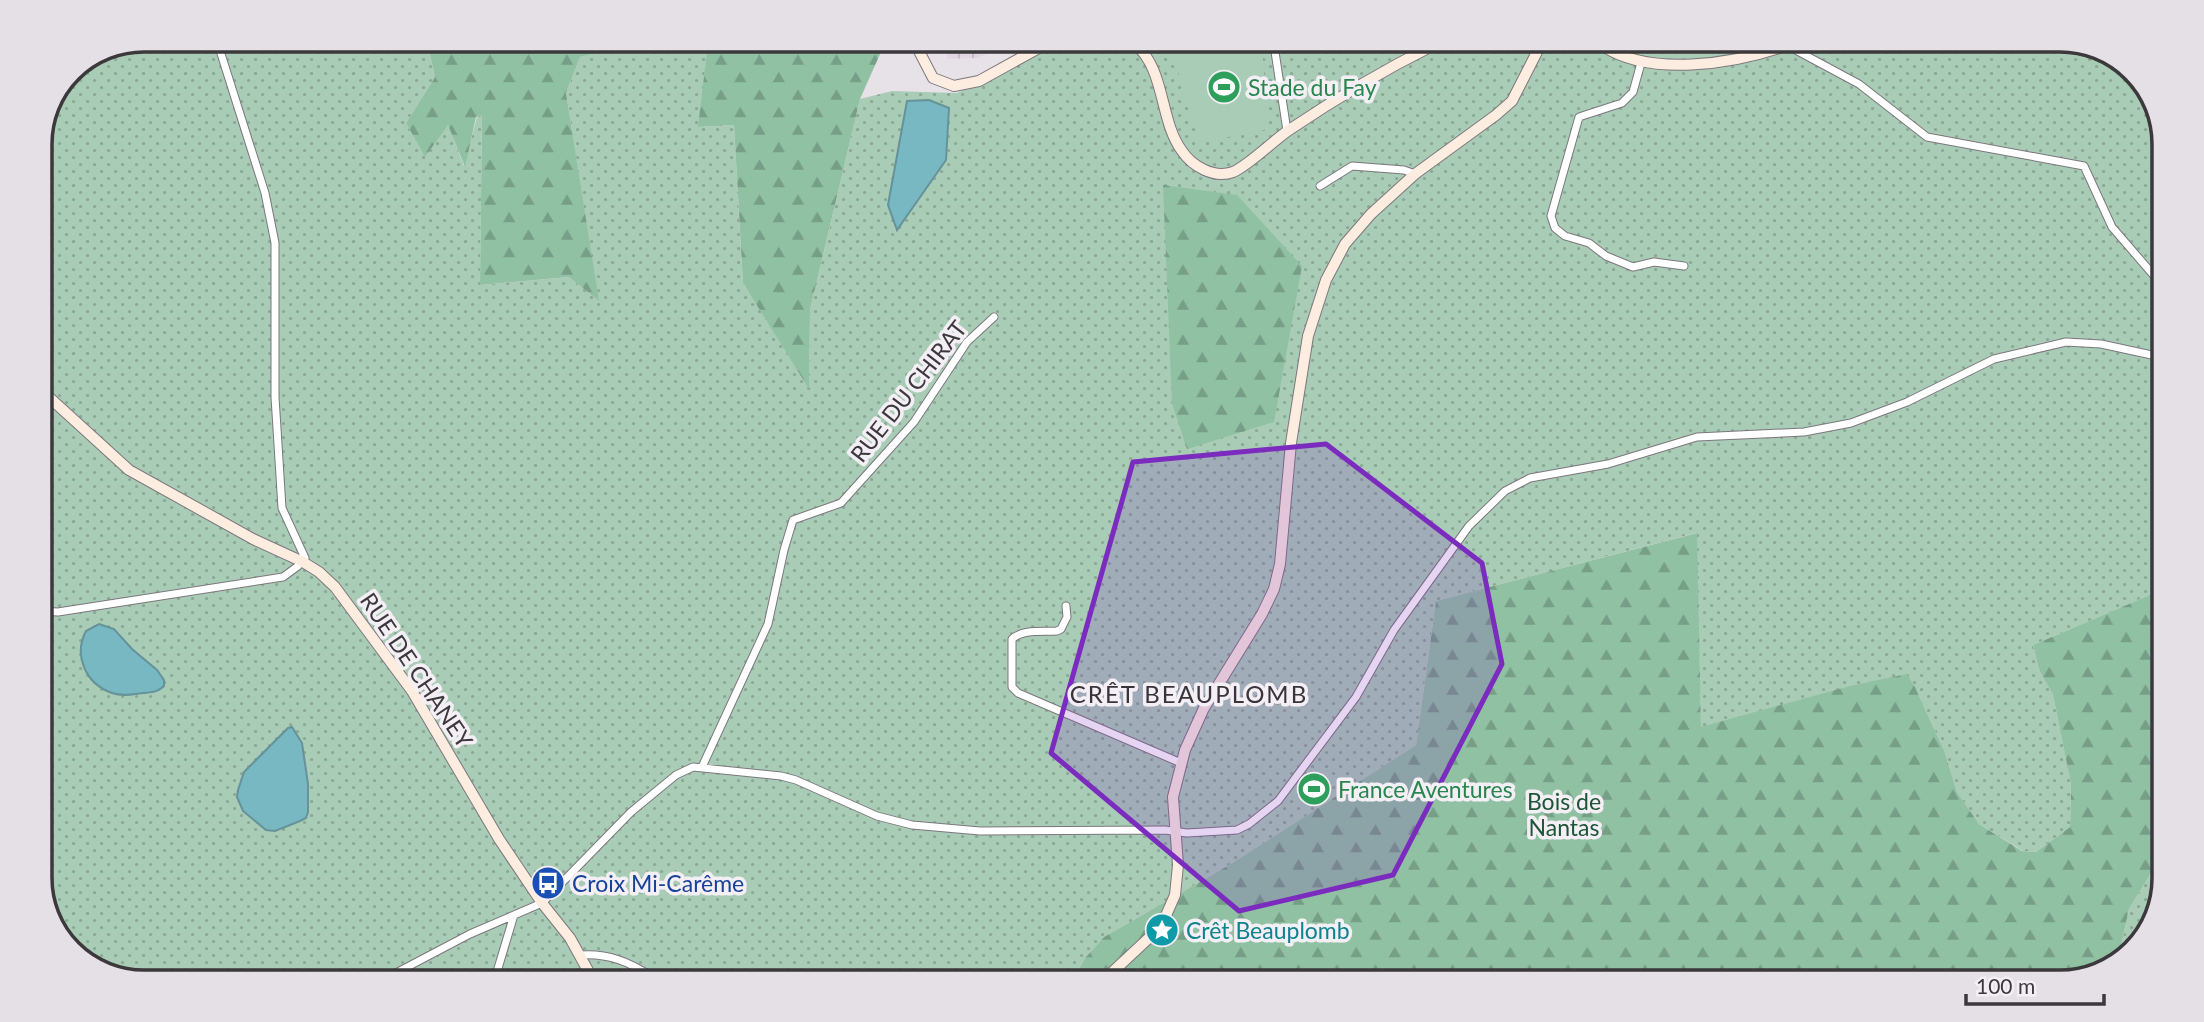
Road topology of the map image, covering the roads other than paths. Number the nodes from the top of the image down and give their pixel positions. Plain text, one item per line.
1 (220, 52) edge
2 (920, 52) edge
3 (1032, 52) edge
4 (1141, 52) edge
5 (1275, 52) edge
6 (1420, 52) edge
7 (1537, 52) edge
8 (1613, 52) edge
9 (1767, 52) edge
10 (1799, 52) edge
11 (1641, 63) junction
12 (1287, 131) junction
13 (1415, 174) junction
14 (1321, 187) dead end
15 (1684, 266) dead end
16 (2151, 272) edge
17 (994, 317) dead end
18 (2151, 356) edge
19 (53, 401) edge
20 (303, 562) junction
21 (1066, 606) dead end
22 (53, 612) edge
23 (1181, 763) junction
24 (702, 767) junction
25 (1174, 831) junction
26 (542, 903) junction
27 (514, 915) junction
28 (581, 955) junction
29 (402, 970) edge
30 (498, 970) edge
31 (588, 970) edge
32 (640, 970) edge
33 (1115, 970) edge

1 - 20 street
2 - 3 street
4 - 12 street
5 - 12 street
6 - 12 street
7 - 13 street
8 - 11 street
9 - 11 street
10 - 16 street
11 - 15 street
13 - 14 street
13 - 23 street
17 - 24 street, RUE DU CHIRAT
18 - 25 street
19 - 20 street, RUE DE CHANEY
20 - 22 street
20 - 26 street, RUE DE CHANEY
21 - 23 street
23 - 25 street
24 - 25 street
24 - 26 street
25 - 33 street
26 - 27 street
26 - 28 street, RUE DE CHANEY
27 - 29 street
27 - 30 street
28 - 31 street, RUE DE CHANEY
28 - 32 street

